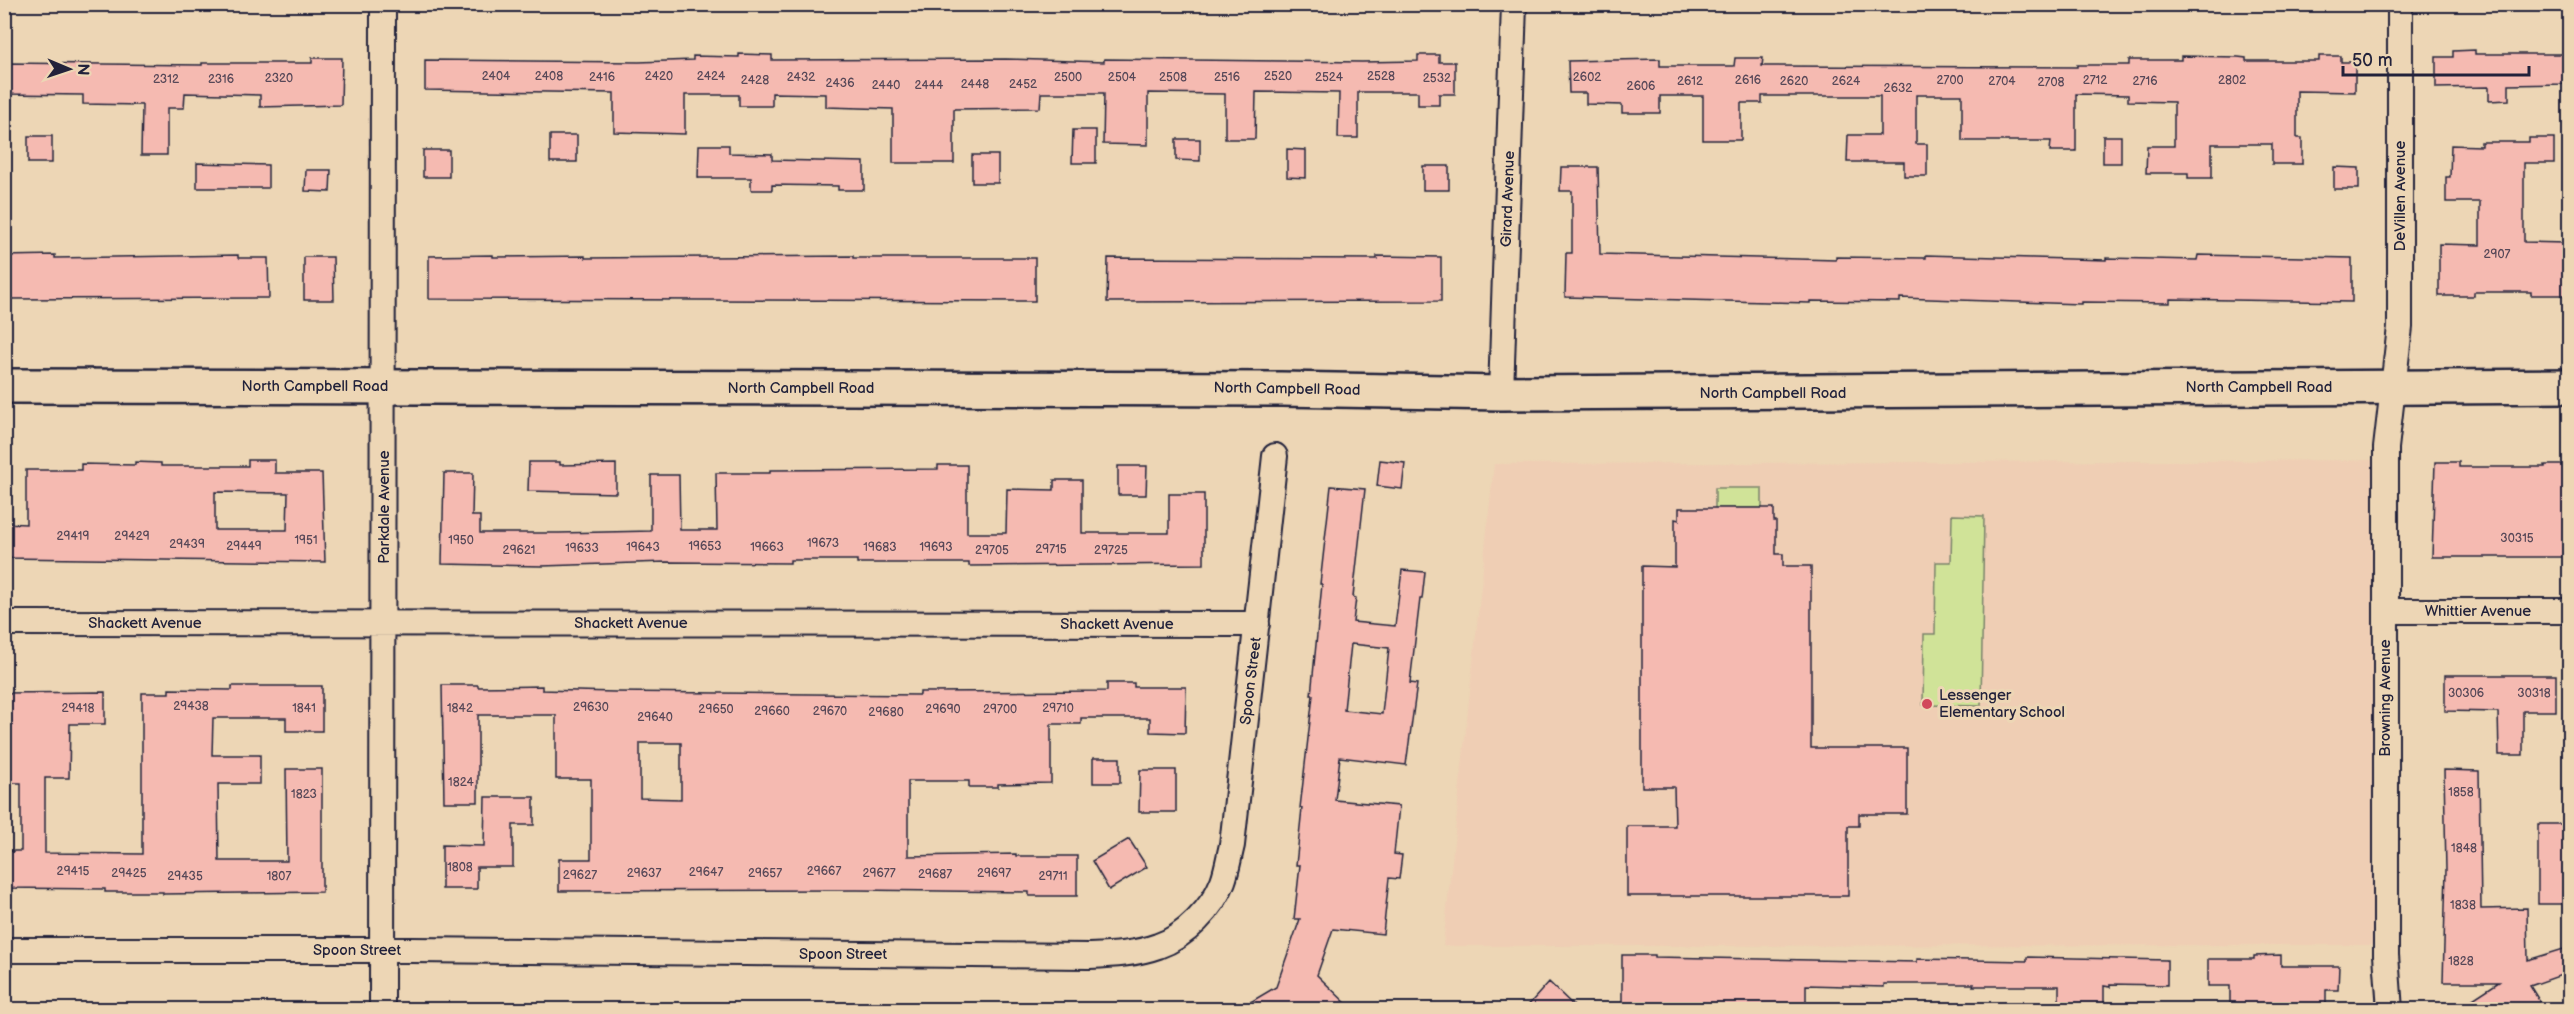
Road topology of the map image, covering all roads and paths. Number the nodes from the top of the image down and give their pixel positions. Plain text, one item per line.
1 (383, 4) edge
2 (1514, 4) edge
3 (2400, 4) edge
4 (4, 386) edge
5 (2570, 386) edge
6 (383, 387) junction
7 (2394, 387) junction
8 (1501, 393) junction
9 (1275, 456) dead end
10 (2386, 611) junction
11 (2570, 611) edge
12 (4, 623) edge
13 (383, 623) junction
14 (1257, 624) junction
15 (4, 950) edge
16 (383, 950) junction
17 (382, 1010) edge
18 (2390, 1010) edge

1 - 6 street, Parkdale Avenue
2 - 8 street, Girard Avenue
3 - 7 street, DeVillen Avenue
4 - 6 street, North Campbell Road
5 - 7 street, North Campbell Road
6 - 8 street, North Campbell Road
6 - 13 street, Parkdale Avenue
7 - 8 street, North Campbell Road
7 - 10 street, Browning Avenue
9 - 14 street, Spoon Street
10 - 11 street, Whittier Avenue
10 - 18 street, Browning Avenue
12 - 13 street, Shackett Avenue
13 - 14 street, Shackett Avenue
13 - 16 street, Parkdale Avenue
14 - 16 street, Spoon Street
15 - 16 street, Spoon Street
16 - 17 street, Parkdale Avenue

